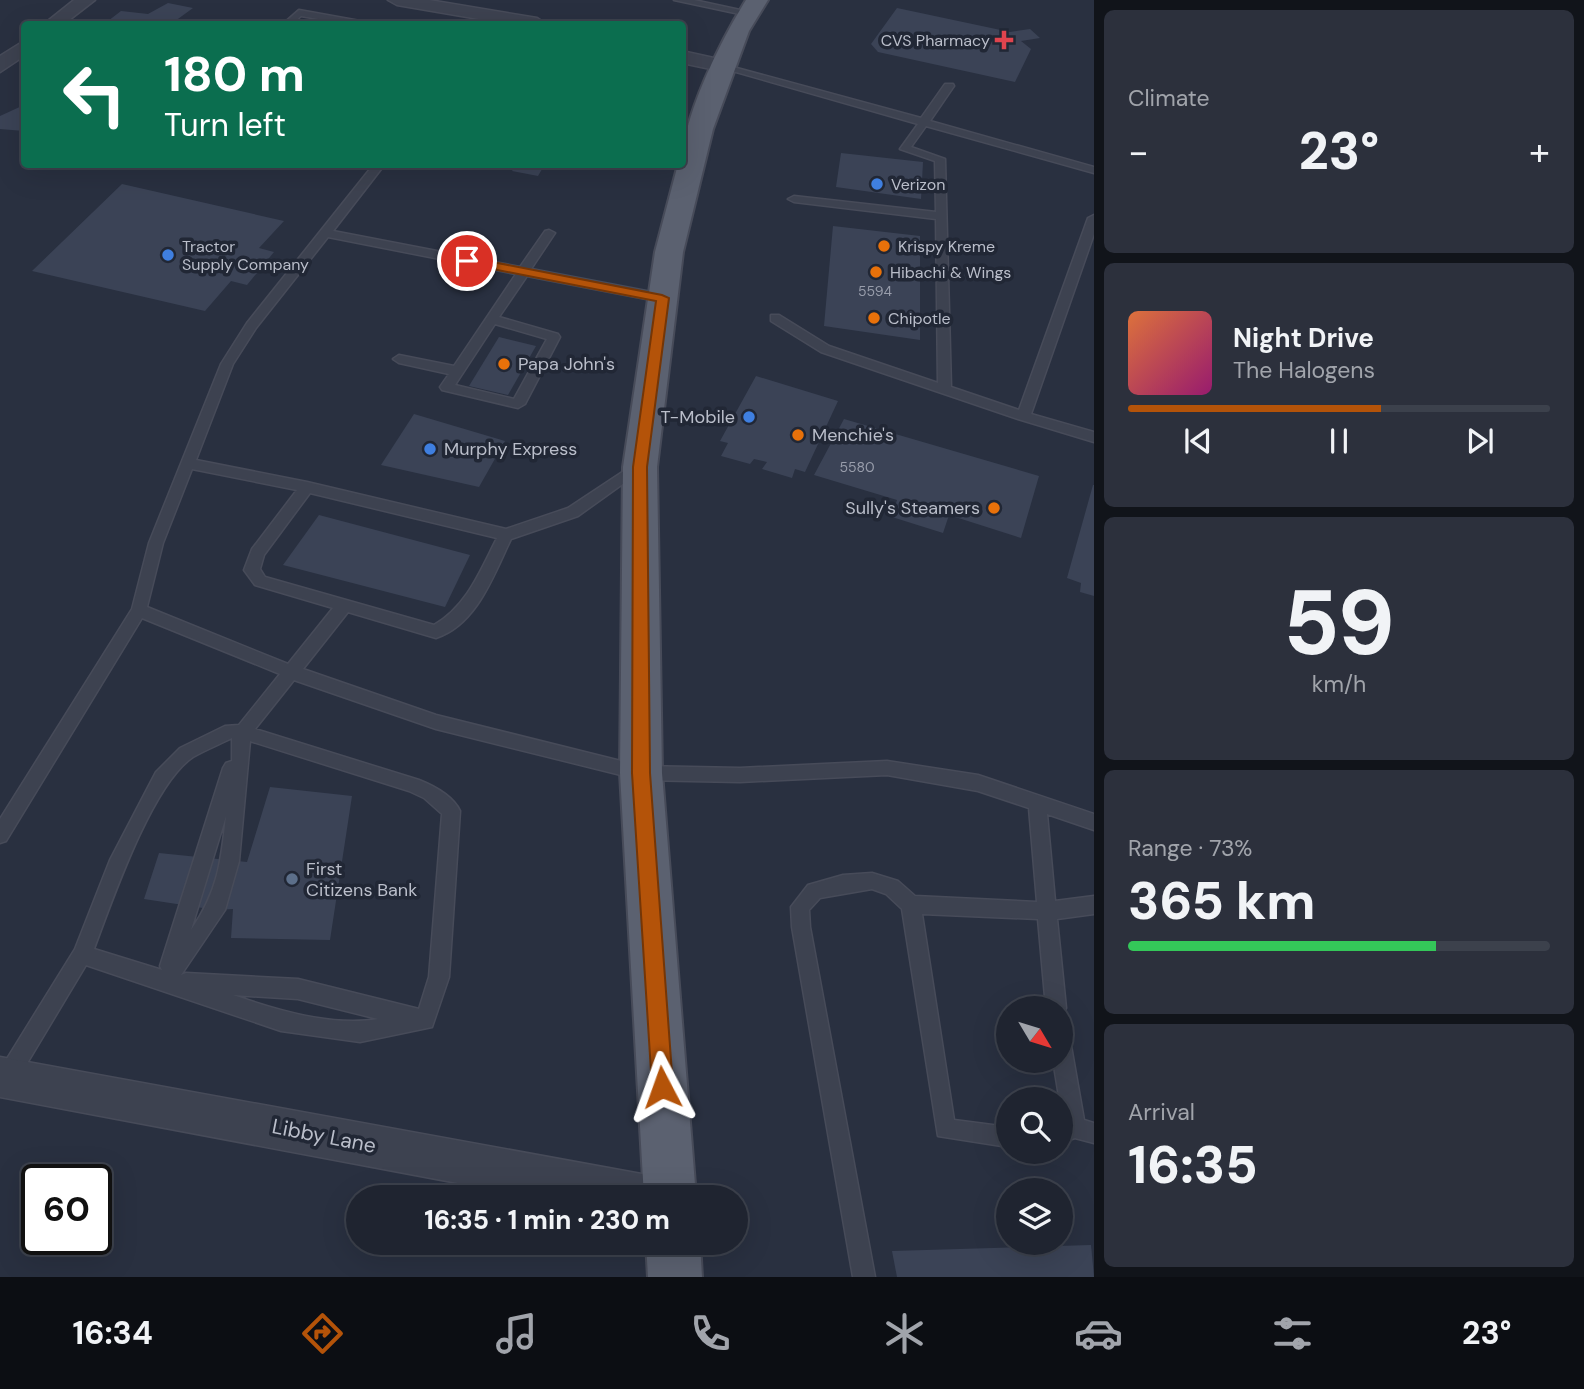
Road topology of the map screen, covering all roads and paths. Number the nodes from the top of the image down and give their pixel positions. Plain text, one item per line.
1 (86, 0) edge
2 (397, 0) edge
3 (679, 0) edge
4 (753, 6) edge
5 (489, 20) edge
6 (57, 21) edge
7 (290, 21) edge
8 (343, 21) edge
9 (21, 49) edge
10 (686, 58) edge
11 (0, 66) edge
12 (725, 66) junction
13 (949, 86) dead end
14 (925, 122) junction
15 (691, 128) edge
16 (686, 156) edge
17 (377, 168) edge
18 (684, 168) edge
19 (1094, 170) edge
20 (794, 199) dead end
21 (942, 216) junction
22 (1094, 218) edge
23 (324, 233) junction
24 (549, 233) dead end
25 (523, 272) junction
26 (662, 298) junction
27 (775, 318) dead end
28 (491, 320) junction
29 (399, 359) dead end
30 (457, 371) junction
31 (946, 390) junction
32 (1023, 416) junction
33 (1094, 438) edge
34 (190, 464) junction
35 (640, 467) junction
36 (307, 487) junction
37 (506, 535) junction
38 (344, 607) junction
39 (139, 610) junction
40 (291, 672) junction
41 (243, 732) junction
42 (641, 773) junction
43 (1037, 803) junction
44 (1094, 822) edge
45 (0, 835) edge
46 (911, 905) junction
47 (1094, 905) edge
48 (1048, 911) junction
49 (82, 954) junction
50 (165, 982) junction
51 (1055, 996) edge
52 (425, 1020) junction
53 (1066, 1073) edge
54 (4, 1078) edge
55 (1077, 1131) edge
56 (996, 1135) edge
57 (583, 1185) edge
58 (669, 1185) edge
59 (674, 1255) edge
60 (675, 1277) edge
61 (864, 1277) edge

1 - 6 street
2 - 5 street
3 - 4 lane
4 - 12 main road
7 - 8 lane
9 - 11 street
10 - 12 street
12 - 14 lane
12 - 15 main road
13 - 14 lane
14 - 19 lane
14 - 21 lane
15 - 16 main road
17 - 23 lane
18 - 26 main road
20 - 21 lane
21 - 31 lane
22 - 32 lane
23 - 25 lane
23 - 34 lane
24 - 25 lane
25 - 26 lane
25 - 28 lane
26 - 35 main road
27 - 31 lane
28 - 30 lane
28 - 30 lane
29 - 30 lane
31 - 32 lane
32 - 33 lane
34 - 36 lane
34 - 39 lane
35 - 37 lane
35 - 42 main road
36 - 37 lane
36 - 38 lane
37 - 38 lane
38 - 40 lane
39 - 40 lane
39 - 45 lane
40 - 41 lane
40 - 42 lane
41 - 49 lane
41 - 50 lane
41 - 50 lane
41 - 52 lane
42 - 43 lane
42 - 58 main road
43 - 44 lane
43 - 48 lane
46 - 48 lane
46 - 56 lane
46 - 61 lane
47 - 48 lane
48 - 51 lane
49 - 50 lane
49 - 54 lane
50 - 52 lane
50 - 52 lane
53 - 55 lane
54 - 57 street, Libby Lane
59 - 60 main road

